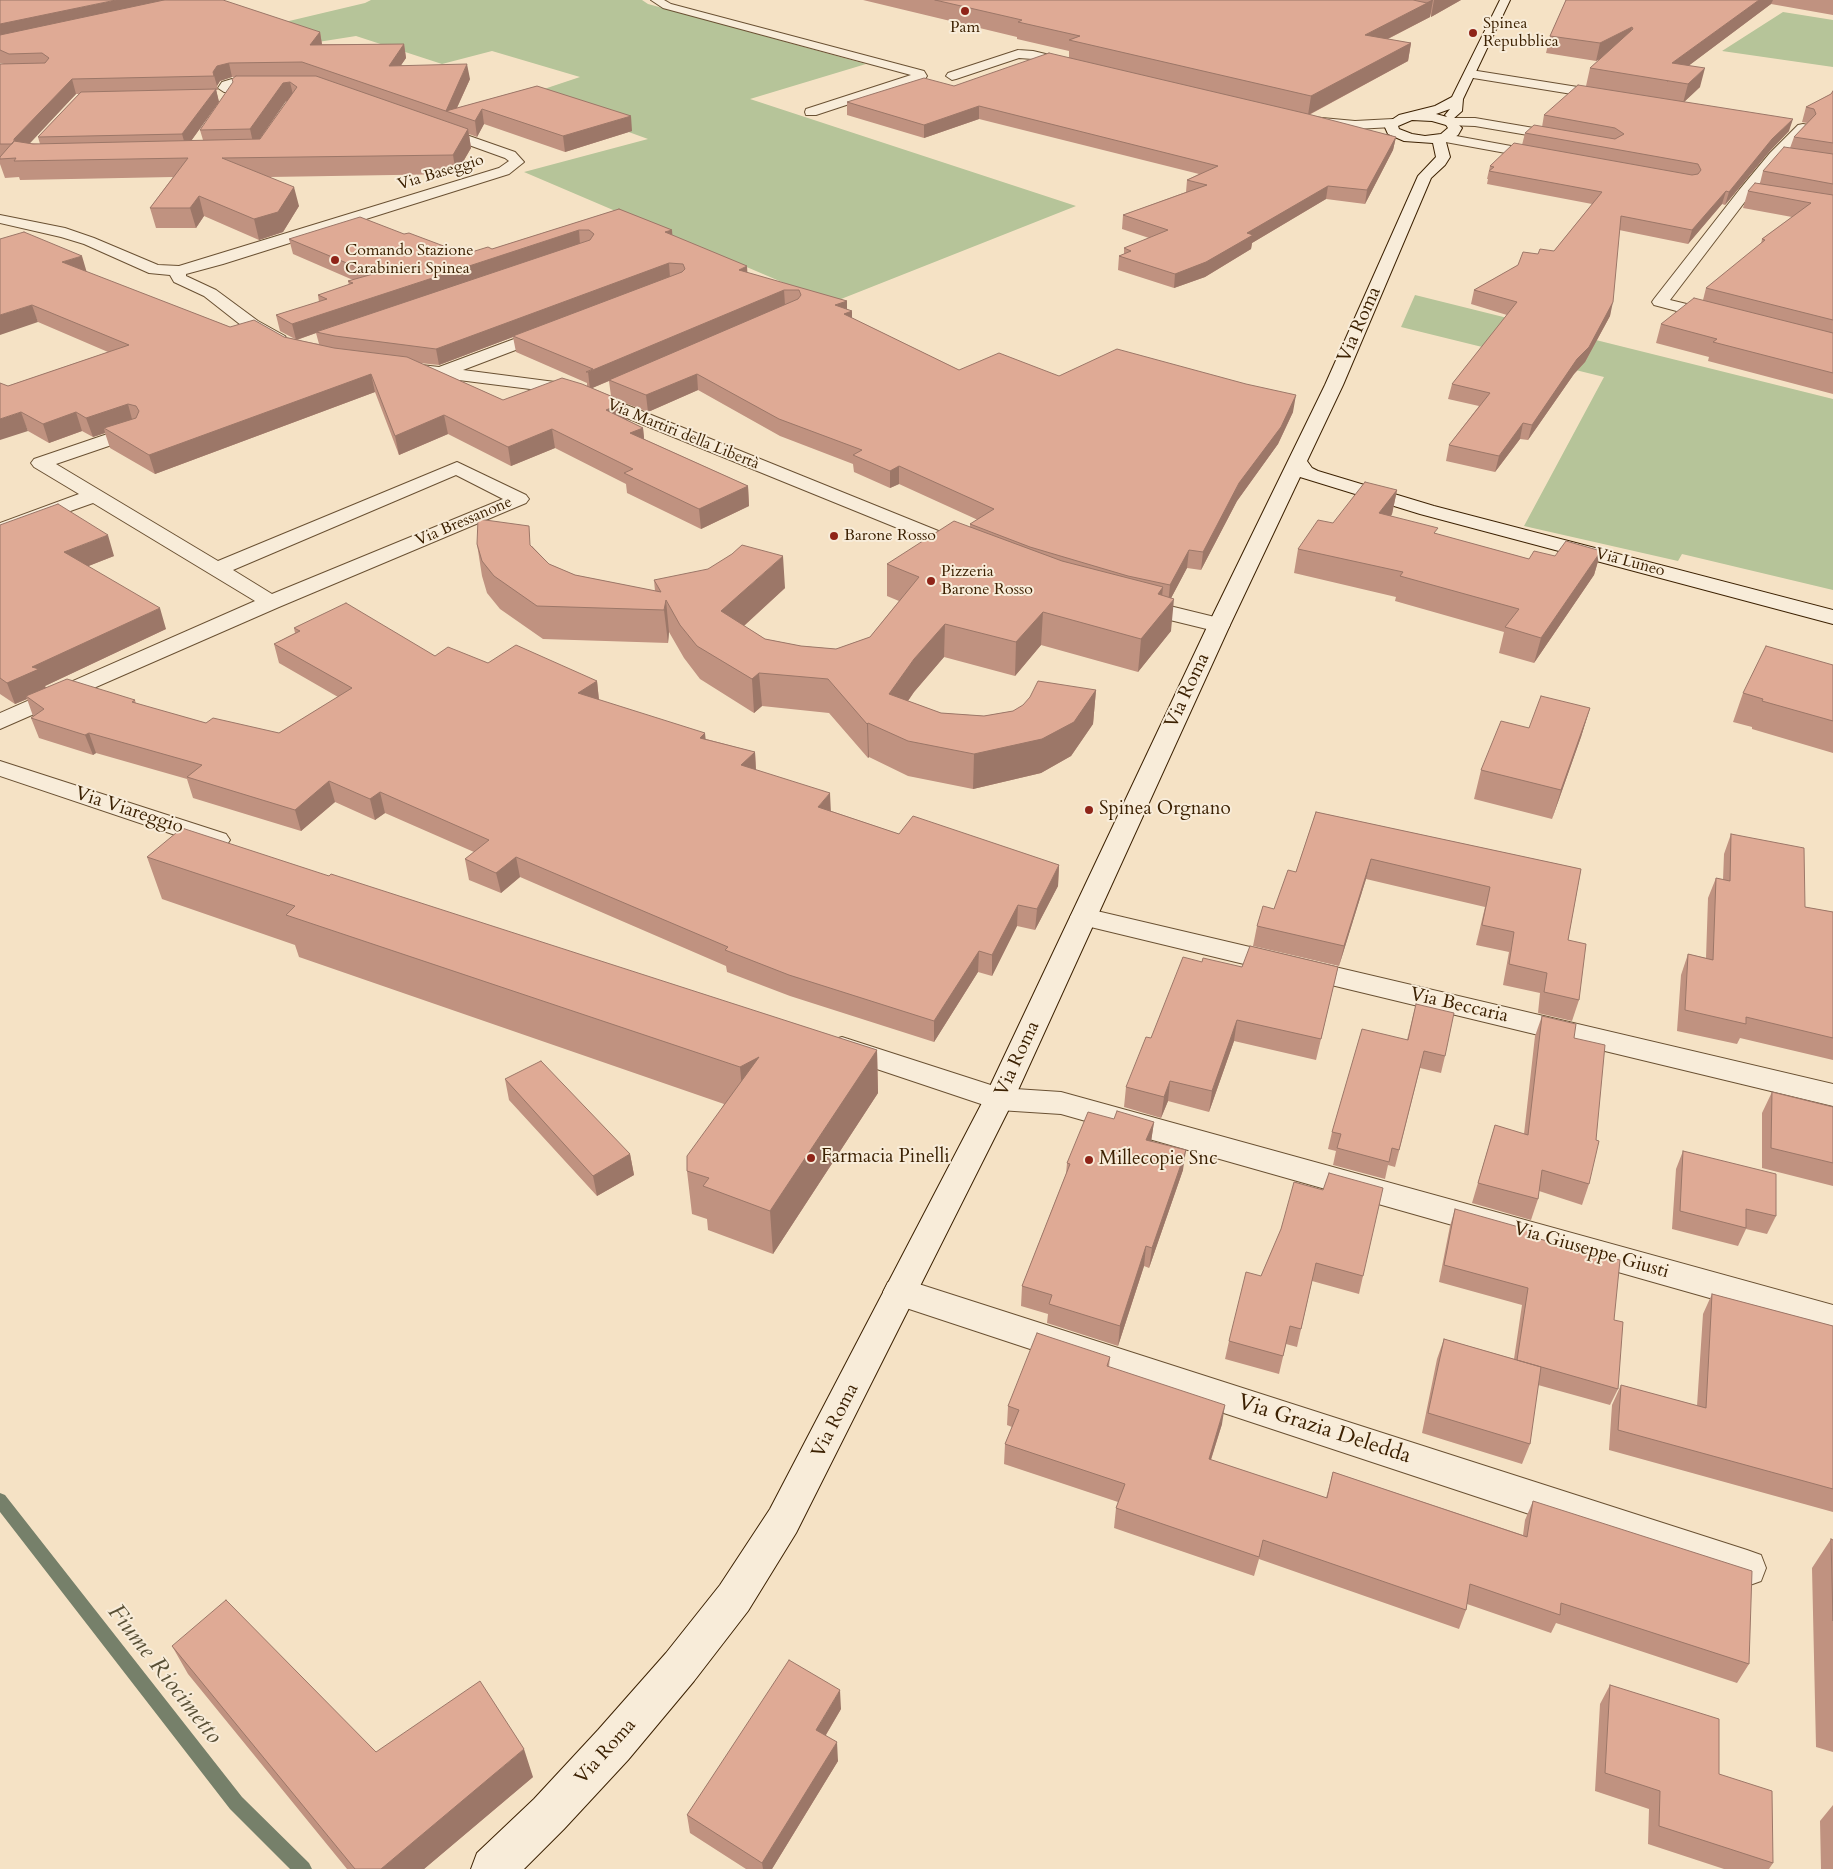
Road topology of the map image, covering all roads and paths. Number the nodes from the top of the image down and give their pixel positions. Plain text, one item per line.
1 (656, 0) edge
2 (1505, 0) edge
3 (854, 57) junction
4 (1089, 68) edge
5 (934, 74) junction
6 (1471, 74) junction
7 (211, 80) edge
8 (899, 84) junction
9 (284, 85) edge
10 (1617, 97) edge
11 (1457, 99) junction
12 (811, 112) dead end
13 (1412, 116) junction
14 (1300, 120) edge
15 (1450, 121) junction
16 (418, 122) edge
17 (1393, 123) junction
18 (1783, 125) edge
19 (1367, 129) junction
20 (1408, 138) junction
21 (1442, 138) junction
22 (1572, 139) edge
23 (1775, 156) junction
24 (1554, 158) edge
25 (1794, 160) edge
26 (1425, 163) junction
27 (1746, 192) junction
28 (1765, 195) edge
29 (0, 219) edge
30 (43, 227) junction
31 (10, 238) edge
32 (179, 271) junction
33 (1737, 322) edge
34 (568, 324) edge
35 (295, 349) edge
36 (389, 366) edge
37 (441, 372) junction
38 (614, 387) edge
39 (591, 397) junction
40 (134, 431) edge
41 (1298, 461) junction
42 (1286, 487) junction
43 (95, 495) junction
44 (1427, 510) junction
45 (0, 530) edge
46 (987, 557) edge
47 (216, 569) junction
48 (1120, 601) edge
49 (271, 602) junction
50 (1833, 617) edge
51 (1219, 625) junction
52 (0, 722) edge
53 (0, 768) edge
54 (244, 849) edge
55 (1084, 917) junction
56 (818, 1038) edge
57 (1833, 1095) edge
58 (999, 1099) junction
59 (900, 1292) junction
60 (1833, 1319) edge
61 (1747, 1568) edge
62 (493, 1869) edge

1 - 3 street
2 - 6 street, Via Roma
3 - 5 street
3 - 8 street
4 - 5 street
5 - 8 street
6 - 10 street
6 - 11 street, Via Roma
7 - 9 street
8 - 12 street
11 - 13 street
11 - 15 street, Via Roma
13 - 15 street
13 - 17 street
14 - 19 street
15 - 21 street, Via Roma
15 - 22 street
16 - 32 street, Via Baseggio
17 - 19 street
17 - 20 street
18 - 23 street
19 - 20 street
20 - 21 street
20 - 26 street
21 - 24 street
21 - 26 street, Via Roma
23 - 25 street
23 - 27 street
26 - 41 street, Via Roma
27 - 28 street
27 - 33 street
29 - 30 street
30 - 31 street
30 - 32 street
32 - 35 street
34 - 37 street
36 - 37 street, Via Martiri della Libertà
37 - 39 street, Via Martiri della Libertà
38 - 39 street
39 - 46 street, Via Martiri della Libertà
40 - 43 street
41 - 42 street, Via Roma
41 - 44 street, Via Luneo
42 - 44 street, Via Luneo
42 - 51 street, Via Roma
43 - 45 street
43 - 47 street
44 - 50 street, Via Luneo
47 - 49 street
47 - 49 street, Via Bressanone
48 - 51 street
49 - 52 street, Via Bressanone
51 - 55 street, Via Roma
53 - 54 street, Via Viareggio
55 - 57 street, Via Beccaria
55 - 58 street, Via Roma
56 - 58 street
58 - 59 street, Via Roma
58 - 60 street, Via Giuseppe Giusti
59 - 61 street, Via Grazia Deledda
59 - 62 street, Via Roma

